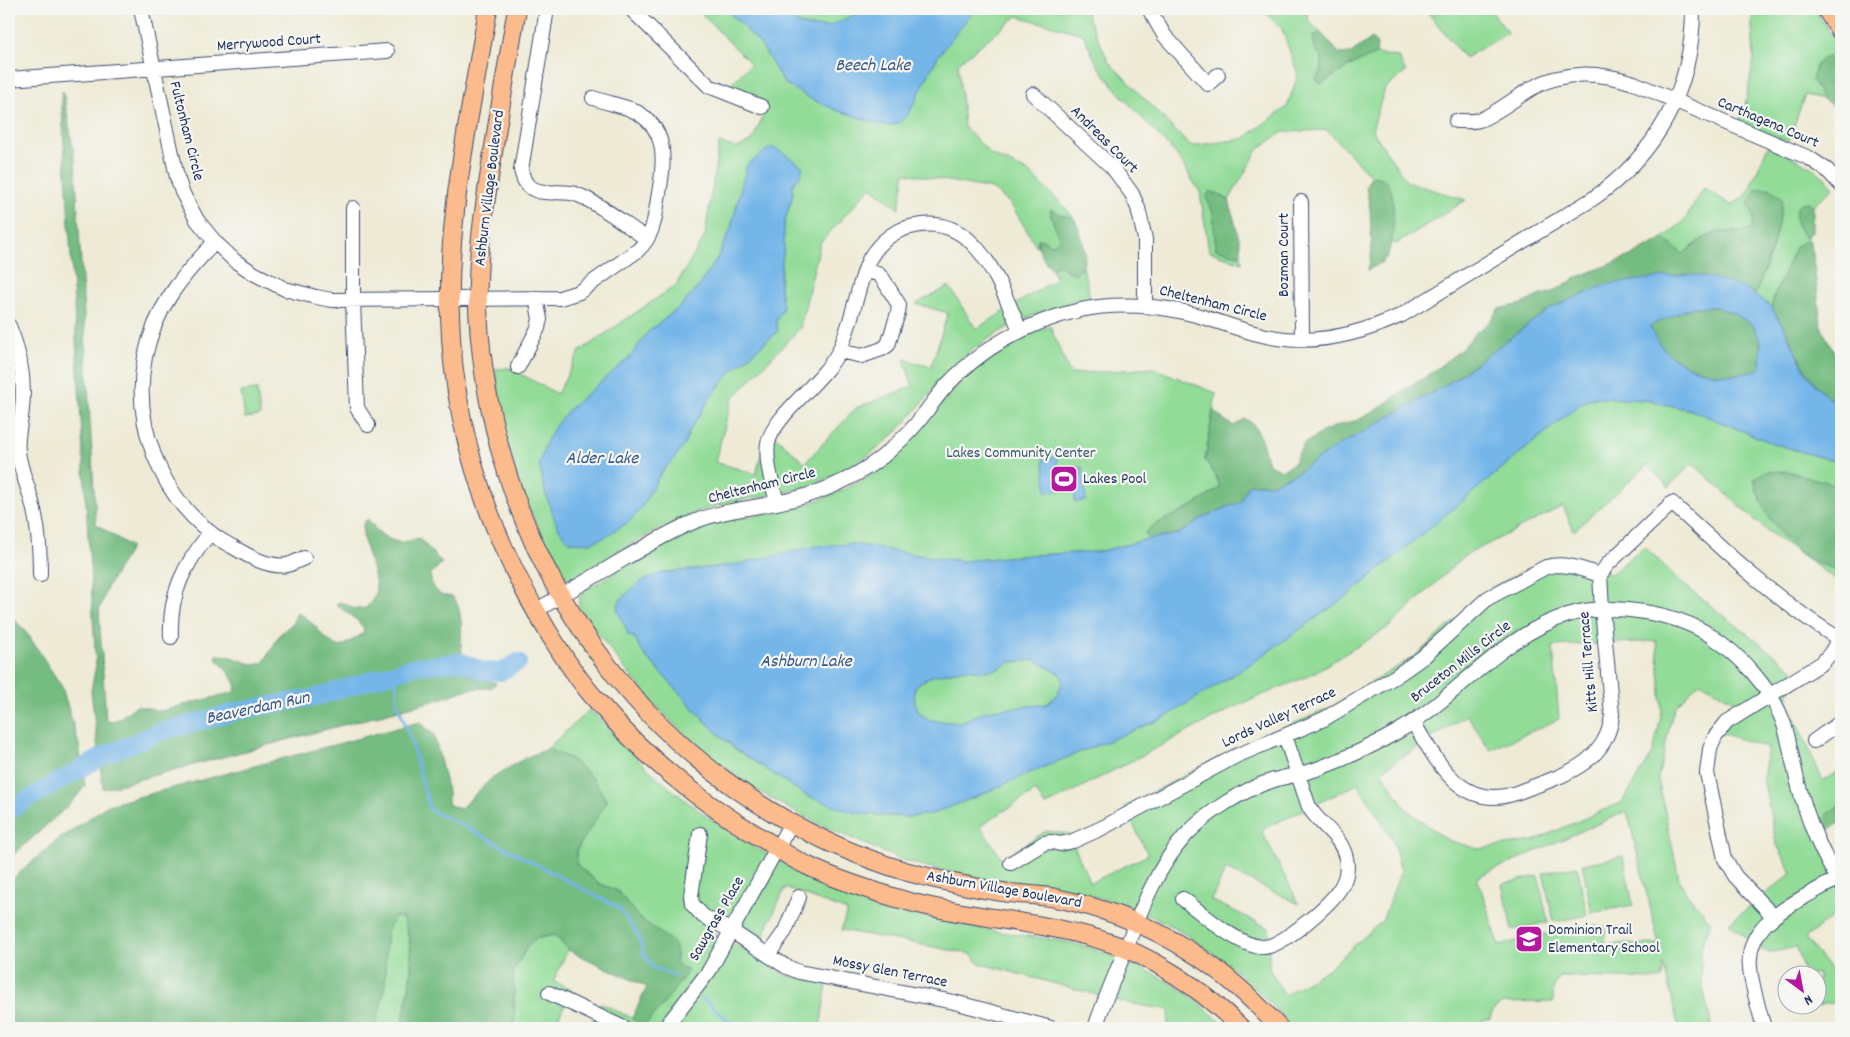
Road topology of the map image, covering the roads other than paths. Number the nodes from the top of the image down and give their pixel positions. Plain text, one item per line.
1 (141, 9) edge
2 (488, 9) edge
3 (517, 9) edge
4 (547, 9) edge
5 (631, 9) edge
6 (1149, 9) edge
7 (1693, 9) edge
8 (1826, 9) edge
9 (1841, 32) edge
10 (387, 51) dead end
11 (153, 69) junction
12 (1218, 75) dead end
13 (9, 79) edge
14 (1033, 94) dead end
15 (593, 98) dead end
16 (1674, 102) junction
17 (762, 107) dead end
18 (1456, 121) dead end
19 (1841, 185) edge
20 (1301, 202) dead end
21 (353, 208) dead end
22 (646, 239) junction
23 (215, 242) junction
24 (865, 271) junction
25 (536, 298) junction
26 (450, 299) junction
27 (478, 299) junction
28 (353, 300) junction
29 (1145, 306) junction
30 (9, 326) edge
31 (1020, 330) junction
32 (1302, 339) junction
33 (839, 351) junction
34 (518, 367) dead end
35 (368, 425) dead end
36 (776, 503) junction
37 (210, 533) junction
38 (304, 558) dead end
39 (40, 575) dead end
40 (1600, 575) junction
41 (560, 596) junction
42 (1602, 609) junction
43 (535, 611) junction
44 (170, 637) dead end
45 (1840, 639) edge
46 (1769, 695) junction
47 (1414, 722) junction
48 (1841, 722) edge
49 (1285, 736) junction
50 (1814, 741) dead end
51 (1298, 775) junction
52 (792, 823) junction
53 (700, 834) dead end
54 (778, 848) junction
55 (1011, 863) dead end
56 (1840, 880) edge
57 (799, 897) dead end
58 (1183, 899) dead end
59 (1773, 916) junction
60 (1137, 921) junction
61 (730, 930) junction
62 (1126, 948) junction
63 (768, 955) junction
64 (549, 993) dead end
65 (606, 1025) edge
66 (624, 1028) edge
67 (665, 1028) edge
68 (1051, 1028) edge
69 (1095, 1028) edge
70 (1241, 1028) edge
71 (1279, 1028) edge
72 (1764, 1028) edge

1 - 11 street, Fultonham Circle
2 - 26 main road, Ashburn Village Boulevard
3 - 27 main road, Ashburn Village Boulevard
4 - 22 street
5 - 17 street
6 - 12 street
7 - 16 street, Cheltenham Circle
8 - 9 main road
10 - 11 street, Merrywood Court
11 - 13 street, Merrywood Court
11 - 23 street, Fultonham Circle
14 - 29 street, Andreas Court
15 - 22 street
16 - 18 street, Carthagena Court
16 - 19 street, Carthagena Court
16 - 32 street, Cheltenham Circle
20 - 32 street, Bozman Court
21 - 28 street
22 - 25 street, Fultonham Circle
23 - 28 street, Fultonham Circle
23 - 37 street
24 - 31 street
24 - 33 street
24 - 33 street
25 - 27 street, Fultonham Circle
25 - 34 street
26 - 27 street, Fultonham Circle
26 - 28 street, Fultonham Circle
26 - 43 main road, Ashburn Village Boulevard
27 - 41 main road, Ashburn Village Boulevard
28 - 35 street
29 - 31 street, Cheltenham Circle
29 - 32 street, Cheltenham Circle
30 - 39 street
31 - 36 street, Cheltenham Circle
33 - 36 street
36 - 41 street, Cheltenham Circle
37 - 38 street
37 - 44 street
40 - 42 street, Kitts Hill Terrace
40 - 45 street
40 - 49 street, Lords Valley Terrace
41 - 43 street, Cheltenham Circle
41 - 52 main road, Ashburn Village Boulevard
42 - 46 street, Bruceton Mills Circle
42 - 47 street, Bruceton Mills Circle
42 - 47 street, Kitts Hill Terrace
43 - 54 main road, Ashburn Village Boulevard
45 - 46 street
46 - 56 street, Bruceton Mills Circle
46 - 59 street
47 - 51 street, Bruceton Mills Circle
48 - 50 street
49 - 51 street
49 - 55 street, Lords Valley Terrace
51 - 58 street
51 - 60 street, Bruceton Mills Circle
52 - 54 street, Sawgrass Place
52 - 60 main road, Ashburn Village Boulevard
53 - 61 street, Mossy Glen Terrace
54 - 61 street, Sawgrass Place
54 - 62 main road, Ashburn Village Boulevard
56 - 59 street
57 - 63 street
59 - 72 street
60 - 62 street, Bruceton Mills Circle
60 - 71 main road, Ashburn Village Boulevard
61 - 63 street, Mossy Glen Terrace
61 - 67 street, Sawgrass Place
62 - 69 street
62 - 70 main road, Ashburn Village Boulevard
63 - 68 street, Mossy Glen Terrace
64 - 65 street
65 - 66 street

